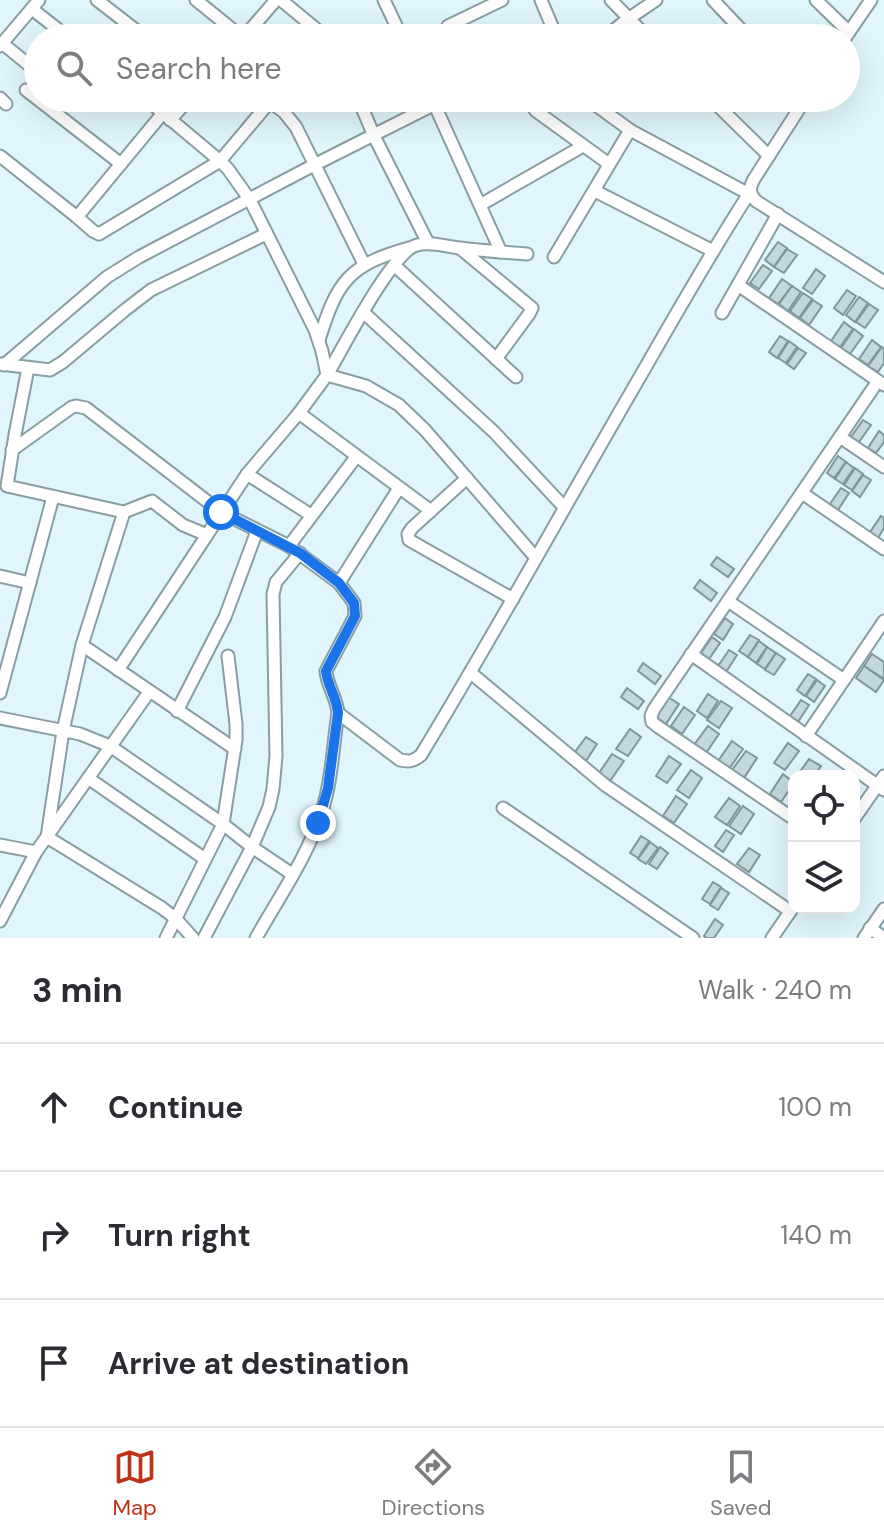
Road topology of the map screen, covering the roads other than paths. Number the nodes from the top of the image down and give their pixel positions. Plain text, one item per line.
1 (97, 0) edge
2 (196, 0) edge
3 (279, 0) edge
4 (384, 0) edge
5 (502, 0) edge
6 (541, 0) edge
7 (611, 0) edge
8 (656, 0) edge
9 (713, 0) edge
10 (816, 0) edge
11 (871, 0) edge
12 (35, 4) edge
13 (628, 19) junction
14 (55, 24) edge
15 (128, 24) edge
16 (226, 24) edge
17 (256, 24) edge
18 (309, 24) edge
19 (395, 24) edge
20 (452, 24) edge
21 (551, 24) edge
22 (622, 24) edge
23 (633, 24) edge
24 (736, 24) edge
25 (837, 24) edge
26 (855, 24) edge
27 (1, 44) edge
28 (24, 62) edge
29 (54, 112) edge
30 (161, 112) edge
31 (173, 112) edge
32 (261, 112) edge
33 (283, 112) edge
34 (364, 112) edge
35 (414, 112) edge
36 (438, 112) edge
37 (537, 112) edge
38 (605, 112) edge
39 (724, 112) edge
40 (797, 112) edge
41 (167, 117) junction
42 (630, 130) junction
43 (374, 136) junction
44 (583, 146) junction
45 (0, 156) edge
46 (769, 156) junction
47 (220, 161) junction
48 (121, 164) junction
49 (609, 164) junction
50 (314, 165) junction
51 (595, 191) junction
52 (749, 193) junction
53 (250, 200) junction
54 (480, 205) junction
55 (778, 214) junction
56 (77, 217) junction
57 (266, 234) junction
58 (428, 243) junction
59 (409, 248) junction
60 (461, 249) junction
61 (713, 251) junction
62 (501, 252) junction
63 (527, 254) dead end
64 (554, 257) dead end
65 (364, 264) junction
66 (394, 265) junction
67 (884, 282) edge
68 (738, 285) junction
69 (363, 312) junction
70 (722, 313) dead end
71 (319, 341) junction
72 (496, 359) junction
73 (2, 364) edge
74 (28, 368) junction
75 (327, 375) junction
76 (516, 377) dead end
77 (881, 383) edge
78 (299, 413) junction
79 (0, 433) edge
80 (15, 435) junction
81 (840, 437) junction
82 (12, 450) junction
83 (356, 457) junction
84 (884, 467) edge
85 (247, 474) junction
86 (467, 478) junction
87 (399, 488) junction
88 (4, 491) edge
89 (802, 493) junction
90 (53, 497) junction
91 (564, 507) junction
92 (431, 511) junction
93 (124, 512) junction
94 (221, 512) junction
95 (311, 515) junction
96 (257, 531) junction
97 (207, 535) junction
98 (294, 549) junction
99 (884, 549) edge
100 (536, 558) junction
101 (0, 576) edge
102 (30, 583) junction
103 (339, 583) junction
104 (513, 599) junction
105 (728, 601) junction
106 (884, 621) edge
107 (82, 645) junction
108 (691, 654) junction
109 (228, 656) dead end
110 (118, 670) junction
111 (471, 673) junction
112 (844, 680) junction
113 (149, 692) junction
114 (0, 693) edge
115 (177, 711) junction
116 (338, 713) junction
117 (0, 718) edge
118 (63, 731) junction
119 (806, 736) junction
120 (110, 746) junction
121 (235, 749) junction
122 (88, 778) junction
123 (882, 784) edge
124 (503, 808) dead end
125 (860, 812) edge
126 (788, 815) edge
127 (223, 824) junction
128 (47, 837) junction
129 (0, 845) edge
130 (252, 847) junction
131 (36, 852) junction
132 (205, 859) junction
133 (292, 874) junction
134 (788, 905) edge
135 (884, 909) edge
136 (788, 914) edge
137 (175, 918) junction
138 (0, 921) edge
139 (867, 933) edge
140 (166, 938) edge
141 (193, 938) edge
142 (204, 938) edge
143 (256, 938) edge
144 (693, 938) edge
145 (772, 938) edge
146 (884, 938) edge

1 - 15 street
2 - 16 street
3 - 17 street
3 - 18 street
4 - 19 street
5 - 20 street
6 - 21 street
7 - 13 street
8 - 13 street
9 - 24 street
10 - 25 street
11 - 26 street
12 - 14 street
12 - 27 street
13 - 22 street
13 - 23 street
27 - 28 street
29 - 48 street
30 - 41 street
31 - 41 street
32 - 47 street
33 - 50 street
34 - 43 street
35 - 43 street
36 - 54 street
37 - 44 street
38 - 42 street
39 - 46 street
40 - 46 street
41 - 47 street
41 - 48 street
42 - 49 street
42 - 52 street
43 - 50 street
43 - 58 street
44 - 49 street
44 - 54 street
45 - 56 street
46 - 52 street
47 - 53 street
47 - 56 street
48 - 56 street
49 - 51 street
50 - 53 street
50 - 65 street
51 - 61 street
51 - 64 street
52 - 55 street
52 - 61 street
53 - 57 street
53 - 73 street
54 - 62 street
55 - 67 street
55 - 68 street
57 - 71 street
57 - 74 street
58 - 59 street
58 - 60 street
59 - 65 street
59 - 66 street
60 - 62 street
60 - 72 street
61 - 91 street
62 - 63 street
65 - 71 street
66 - 69 street
66 - 72 street
68 - 70 street
68 - 77 street
69 - 75 street
69 - 91 street
71 - 75 street
72 - 76 street
73 - 74 street
74 - 80 street
75 - 78 street
75 - 86 street
77 - 81 street
78 - 83 street
78 - 85 street
79 - 80 street
80 - 82 street
81 - 84 street
81 - 89 street
82 - 88 street
82 - 94 street
83 - 87 street
83 - 95 street
85 - 94 street
85 - 95 street
86 - 92 street
86 - 100 street
87 - 92 street
87 - 103 street
88 - 90 street
89 - 99 street
89 - 105 street
90 - 93 street
90 - 102 street
91 - 100 street
92 - 104 street
93 - 97 street
93 - 107 street
94 - 96 street
94 - 97 street
95 - 98 street
96 - 98 street
96 - 115 street
97 - 110 street
98 - 103 street
98 - 130 street
100 - 104 street
101 - 102 street
102 - 114 street
103 - 116 street
104 - 111 street
105 - 108 street
105 - 112 street
106 - 112 street
107 - 110 street
107 - 118 street
108 - 119 street
108 - 126 street
109 - 121 street
110 - 113 street
111 - 116 street
111 - 134 street
112 - 119 street
113 - 115 street
113 - 120 street
115 - 121 street
116 - 133 street
117 - 118 street
118 - 120 street
118 - 128 street
119 - 123 street
120 - 122 street
120 - 127 street
121 - 127 street
122 - 128 street
122 - 132 street
123 - 125 street
124 - 144 street
127 - 130 street
127 - 132 street
128 - 131 street
128 - 137 street
129 - 131 street
130 - 133 street
130 - 142 street
131 - 138 street
132 - 137 street
133 - 143 street
135 - 139 street
136 - 145 street
137 - 140 street
137 - 141 street
139 - 146 street

